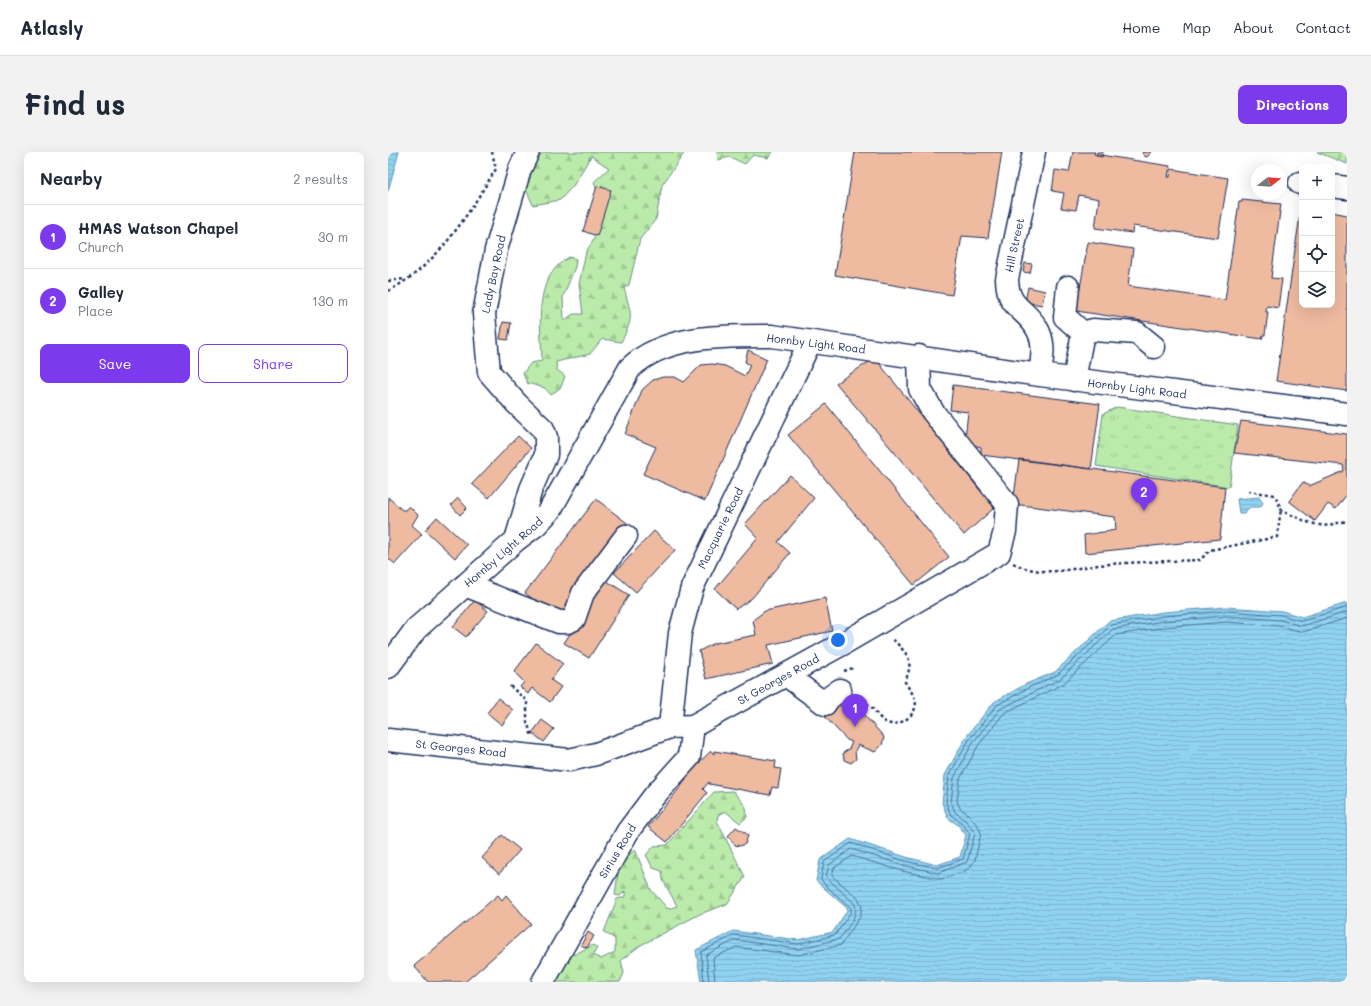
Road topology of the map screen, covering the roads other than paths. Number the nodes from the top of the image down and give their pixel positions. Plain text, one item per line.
1 (528, 152) edge
2 (1034, 152) edge
3 (1335, 186) edge
4 (1347, 188) edge
5 (1068, 288) dead end
6 (1083, 333) junction
7 (810, 342) junction
8 (1154, 347) dead end
9 (919, 356) junction
10 (1040, 375) junction
11 (1074, 380) junction
12 (1347, 414) edge
13 (626, 536) dead end
14 (516, 540) junction
15 (465, 585) junction
16 (388, 667) edge
17 (786, 675) junction
18 (840, 690) road end
19 (693, 726) junction
20 (670, 727) junction
21 (388, 740) edge
22 (543, 982) edge

1 - 14 lane, Lady Bay Road
2 - 10 lane, Hill Street
3 - 4 lane
5 - 6 lane
6 - 8 lane
6 - 11 lane
7 - 9 lane, Hornby Light Road
7 - 14 lane, Hornby Light Road
7 - 20 lane, Macquarie Road
9 - 10 lane, Hornby Light Road
9 - 17 lane, St Georges Road
10 - 11 lane, Hornby Light Road
11 - 12 lane, Hornby Light Road
13 - 15 lane
14 - 15 lane, Hornby Light Road
15 - 16 lane, Hornby Light Road
17 - 18 lane
17 - 19 lane, St Georges Road
19 - 20 lane, St Georges Road
19 - 22 lane, Sirius Road
20 - 21 lane, St Georges Road

